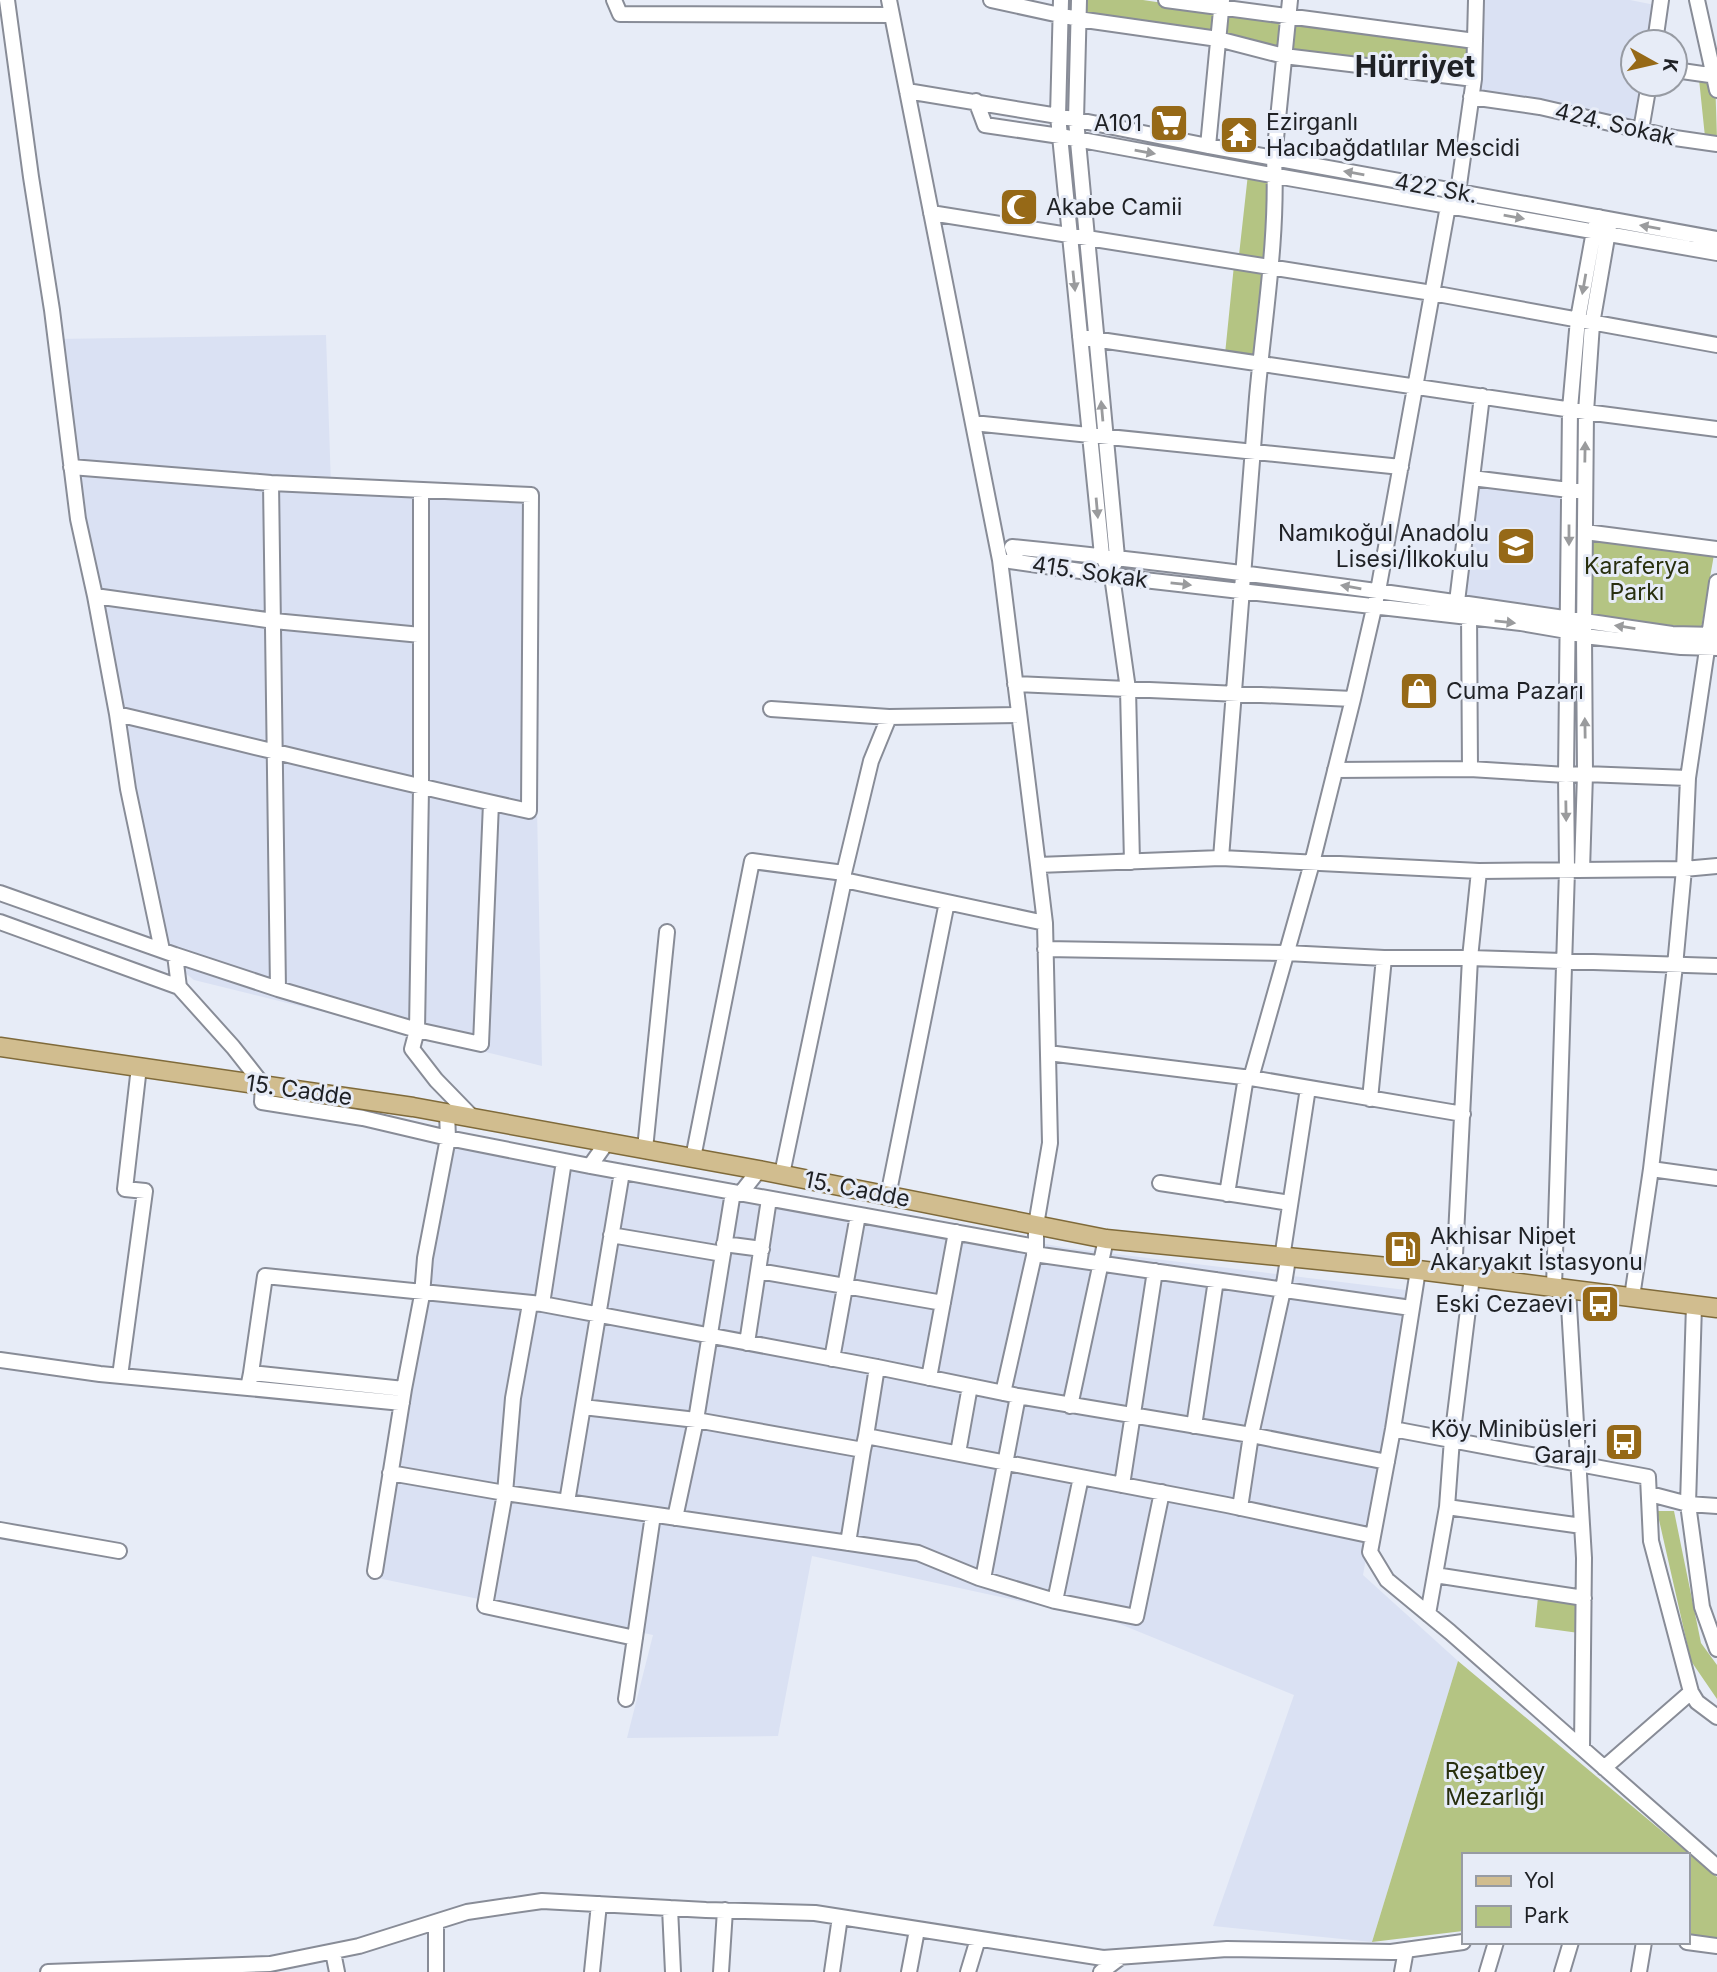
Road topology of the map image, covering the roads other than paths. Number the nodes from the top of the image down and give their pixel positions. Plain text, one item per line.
1 (7, 0) edge
2 (614, 0) edge
3 (889, 0) edge
4 (990, 0) edge
5 (1079, 0) edge
6 (1167, 0) edge
7 (1290, 0) edge
8 (1476, 0) edge
9 (1658, 0) edge
10 (1697, 0) edge
11 (1221, 4) edge
12 (1060, 7) edge
13 (892, 15) junction
14 (1288, 16) junction
15 (1078, 19) junction
16 (1656, 28) edge
17 (1218, 39) junction
18 (1475, 41) junction
19 (1284, 55) junction
20 (1689, 71) edge
21 (1715, 74) edge
22 (1474, 79) junction
23 (907, 91) junction
24 (1471, 97) junction
25 (1646, 98) edge
26 (976, 102) junction
27 (1058, 116) junction
28 (1076, 120) junction
29 (1640, 130) junction
30 (1060, 136) junction
31 (1078, 140) junction
32 (1717, 144) edge
33 (1208, 146) junction
34 (1273, 158) junction
35 (1274, 176) junction
36 (1458, 192) junction
37 (1448, 206) junction
38 (931, 214) junction
39 (1603, 225) junction
40 (1070, 235) junction
41 (1086, 238) junction
42 (1717, 239) edge
43 (1717, 253) edge
44 (1270, 266) junction
45 (1433, 293) junction
46 (1585, 322) junction
47 (1080, 337) junction
48 (1096, 340) junction
49 (1717, 345) edge
50 (1260, 363) junction
51 (1416, 386) junction
52 (1482, 396) junction
53 (1570, 409) junction
54 (1586, 412) junction
55 (973, 423) junction
56 (1717, 429) edge
57 (1098, 436) junction
58 (1253, 453) junction
59 (71, 467) junction
60 (1401, 467) junction
61 (1472, 478) junction
62 (271, 483) junction
63 (421, 491) junction
64 (1569, 491) junction
65 (1585, 491) junction
66 (1585, 532) junction
67 (1717, 549) edge
68 (1101, 555) junction
69 (1117, 556) junction
70 (1000, 560) junction
71 (1017, 561) junction
72 (1243, 573) junction
73 (1112, 576) junction
74 (1717, 582) edge
75 (1241, 591) junction
76 (95, 596) junction
77 (1376, 598) junction
78 (1462, 610) junction
79 (274, 621) junction
80 (1568, 625) junction
81 (1584, 628) junction
82 (421, 635) junction
83 (1713, 642) edge
84 (1015, 684) junction
85 (1128, 689) junction
86 (1233, 694) junction
87 (1353, 699) junction
88 (771, 709) dead end
89 (117, 714) junction
90 (1019, 715) junction
91 (890, 717) junction
92 (276, 751) junction
93 (1470, 769) junction
94 (1335, 770) junction
95 (1585, 774) junction
96 (1566, 775) junction
97 (1688, 778) junction
98 (421, 788) junction
99 (491, 803) junction
100 (1221, 858) junction
101 (1132, 862) junction
102 (1312, 863) junction
103 (1038, 865) junction
104 (1717, 866) edge
105 (1684, 869) junction
106 (1567, 870) junction
107 (1583, 870) junction
108 (1479, 871) junction
109 (844, 877) junction
110 (0, 893) edge
111 (947, 902) junction
112 (0, 922) edge
113 (1045, 923) junction
114 (667, 932) dead end
115 (1045, 949) junction
116 (168, 952) junction
117 (1286, 953) junction
118 (1384, 958) junction
119 (1470, 958) junction
120 (1563, 962) junction
121 (1675, 965) junction
122 (1717, 966) edge
123 (179, 987) junction
124 (278, 989) junction
125 (417, 1030) junction
126 (0, 1047) edge
127 (1048, 1053) junction
128 (139, 1067) junction
129 (1249, 1077) junction
130 (263, 1085) junction
131 (1308, 1088) junction
132 (1370, 1099) junction
133 (447, 1113) junction
134 (1463, 1114) junction
135 (472, 1117) junction
136 (448, 1138) junction
137 (607, 1142) junction
138 (645, 1149) junction
139 (693, 1157) junction
140 (564, 1161) junction
141 (590, 1166) junction
142 (1651, 1169) junction
143 (759, 1170) junction
144 (622, 1172) junction
145 (782, 1174) junction
146 (1717, 1178) edge
147 (1160, 1183) dead end
148 (737, 1193) junction
149 (1227, 1194) junction
150 (888, 1196) junction
151 (769, 1199) junction
152 (1290, 1203) junction
153 (858, 1215) junction
154 (1036, 1225) junction
155 (956, 1232) junction
156 (611, 1234) junction
157 (1106, 1240) junction
158 (724, 1249) junction
159 (762, 1249) junction
160 (1035, 1250) junction
161 (1285, 1258) junction
162 (1099, 1264) junction
163 (1418, 1270) junction
164 (759, 1271) junction
165 (1154, 1272) junction
166 (1463, 1276) junction
167 (1216, 1280) junction
168 (845, 1286) junction
169 (1561, 1288) junction
170 (1283, 1290) junction
171 (422, 1292) junction
172 (1632, 1297) junction
173 (943, 1303) junction
174 (536, 1304) junction
175 (1694, 1305) junction
176 (1411, 1308) junction
177 (1717, 1308) edge
178 (599, 1315) junction
179 (709, 1336) junction
180 (747, 1343) junction
181 (832, 1359) junction
182 (0, 1360) edge
183 (877, 1367) junction
184 (251, 1373) junction
185 (120, 1376) junction
186 (929, 1378) junction
187 (970, 1387) junction
188 (248, 1388) junction
189 (1011, 1395) junction
190 (403, 1396) junction
191 (1070, 1406) junction
192 (583, 1407) junction
193 (1132, 1417) junction
194 (696, 1420) junction
195 (1194, 1426) junction
196 (1393, 1429) junction
197 (1251, 1435) junction
198 (1452, 1440) junction
199 (864, 1443) junction
200 (958, 1453) junction
201 (1006, 1462) junction
202 (1387, 1462) junction
203 (1577, 1464) junction
204 (390, 1473) junction
205 (1081, 1477) junction
206 (1122, 1485) junction
207 (1162, 1492) junction
208 (505, 1493) junction
209 (1650, 1494) junction
210 (567, 1502) junction
211 (1688, 1504) junction
212 (1717, 1506) edge
213 (1240, 1507) junction
214 (1447, 1507) junction
215 (653, 1515) junction
216 (675, 1518) junction
217 (1582, 1526) junction
218 (0, 1530) edge
219 (1373, 1536) junction
220 (848, 1543) junction
221 (119, 1551) dead end
222 (375, 1571) dead end
223 (1435, 1575) junction
224 (983, 1579) junction
225 (1584, 1598) junction
226 (1055, 1601) junction
227 (1709, 1607) edge
228 (1428, 1614) junction
229 (635, 1638) junction
230 (1717, 1649) edge
231 (1691, 1692) junction
232 (626, 1699) dead end
233 (1717, 1717) edge
234 (1582, 1748) junction
235 (1604, 1768) junction
236 (1717, 1867) edge
237 (599, 1904) junction
238 (670, 1908) junction
239 (725, 1910) junction
240 (841, 1917) junction
241 (436, 1922) junction
242 (917, 1930) junction
243 (978, 1939) junction
244 (1462, 1942) edge
245 (1689, 1942) edge
246 (1495, 1944) edge
247 (1570, 1944) edge
248 (1644, 1944) edge
249 (1717, 1946) edge
250 (1406, 1950) junction
251 (333, 1952) junction
252 (1122, 1957) junction
253 (48, 1972) edge
254 (337, 1972) edge
255 (436, 1972) edge
256 (592, 1972) edge
257 (673, 1972) edge
258 (721, 1972) edge
259 (832, 1972) edge
260 (909, 1972) edge
261 (968, 1972) edge
262 (1101, 1972) edge
263 (1118, 1972) edge
264 (1402, 1972) edge
265 (1487, 1972) edge
266 (1562, 1972) edge
267 (1639, 1972) edge

1 - 59 street
2 - 13 street
3 - 13 street
4 - 12 street
5 - 15 street
6 - 11 street
7 - 14 street
8 - 18 street
9 - 16 street
10 - 21 street
11 - 14 street
11 - 17 street
12 - 15 street
12 - 27 street
13 - 23 street
14 - 18 street
14 - 19 street
15 - 17 street
15 - 28 street
17 - 19 street
17 - 33 street
18 - 22 street
19 - 22 street
19 - 34 street
20 - 21 street
22 - 24 street
23 - 26 street, 422 Sk.
23 - 38 street
24 - 29 street, 424. Sokak
24 - 36 street
25 - 29 street
26 - 27 street, 422 Sk.
26 - 30 street, 422 Sk.
27 - 28 street, 422 Sk.
27 - 30 street
28 - 31 street
28 - 33 street, 422 Sk.
29 - 32 street, 424. Sokak
30 - 31 street, 422 Sk.
30 - 40 street
31 -> 35 street, 422 Sk.
31 - 41 street
33 - 34 street, 422 Sk.
34 - 35 street
36 -> 34 street, 422 Sk.
35 - 37 street, 422 Sk.
35 - 44 street
36 - 37 street
36 - 39 street, 422 Sk.
37 -> 39 street, 422 Sk.
37 - 45 street
38 - 40 street
38 - 55 street
42 -> 39 street, 422 Sk.
39 - 43 street, 422 Sk.
39 - 46 street
40 - 41 street
40 -> 47 street
41 - 44 street
41 - 48 street
44 - 45 street
44 - 50 street
45 - 46 street
45 - 51 street
46 - 49 street
46 - 53 street
46 - 54 street
47 - 48 street
47 - 57 street
48 - 50 street
57 -> 48 street
50 - 51 street
50 - 58 street
51 - 52 street
51 - 60 street
52 - 53 street
52 - 61 street
53 - 54 street
53 - 64 street
54 - 56 street
65 -> 54 street
55 - 57 street
55 - 70 street
57 - 58 street
57 -> 68 street
57 - 69 street
58 - 60 street
58 - 72 street
59 - 62 street
59 - 76 street
60 - 77 street
61 - 64 street
61 - 78 street
62 - 63 street
62 - 79 street
63 - 82 street
63 - 99 street
64 - 65 street
64 -> 80 street
65 - 66 street
66 - 67 street
66 - 81 street
68 - 69 street, 415. Sokak
68 - 71 street, 415. Sokak
68 - 73 street
69 - 72 street, 415. Sokak
69 - 73 street
70 - 71 street
70 - 84 street
71 - 73 street, 415. Sokak
72 - 75 street
77 -> 72 street, 415. Sokak
73 -> 75 street, 415. Sokak
73 - 85 street
74 - 83 street
75 - 77 street, 415. Sokak
75 - 86 street
76 - 79 street
76 - 89 street
77 - 78 street, 415. Sokak
77 - 87 street
78 - 80 street, 415. Sokak
78 - 93 street
79 - 82 street
79 - 92 street
80 - 81 street, 415. Sokak
80 - 96 street
81 - 83 street, 415. Sokak
95 -> 81 street
82 - 98 street
83 - 97 street
84 - 85 street
84 - 90 street
85 - 86 street
85 - 101 street
86 - 87 street
86 - 100 street
87 - 94 street
88 - 91 street
89 - 92 street
89 - 116 street
90 - 91 street
90 - 103 street
91 - 109 street
92 - 98 street
92 - 124 street
93 - 94 street
93 - 96 street
94 - 102 street
95 - 96 street
95 - 97 street
95 - 107 street
96 -> 106 street
97 - 105 street
98 - 99 street
98 - 125 street
99 - 125 street
100 - 101 street
100 - 102 street
101 - 103 street
102 - 108 street
102 - 117 street
103 - 113 street
104 - 105 street
105 - 107 street
105 - 121 street
106 - 107 street
106 - 108 street
106 - 120 street
108 - 119 street
109 - 111 street
109 - 139 street
109 - 145 street
110 - 116 street
111 - 113 street
111 - 150 street
112 - 123 street
113 - 115 street
114 - 138 street
115 - 117 street
115 - 127 street
116 - 123 street
116 - 124 street
117 - 118 street
117 - 129 street
118 - 119 street
118 - 132 street
119 - 120 street
119 - 134 street
120 - 121 street
120 - 169 street
121 - 122 street
121 - 142 street
123 - 130 street
124 - 125 street
125 - 135 street
126 - 128 main road, 15. Cadde
127 - 129 street
127 - 154 street
128 - 130 main road, 15. Cadde
128 - 185 street
129 - 131 street
129 - 149 street
130 - 133 main road, 15. Cadde
130 - 136 street
131 - 132 street
131 - 152 street
132 - 134 street
133 - 135 main road, 15. Cadde
133 - 136 street
134 - 166 street
135 - 137 main road, 15. Cadde
136 - 140 street
136 - 171 street
137 - 138 main road, 15. Cadde
137 - 141 street
138 - 139 main road, 15. Cadde
139 - 143 main road, 15. Cadde
140 - 141 street
140 - 174 street
141 - 144 street
142 - 146 street
142 - 172 street
143 - 145 main road, 15. Cadde
143 - 148 street
144 - 148 street
144 - 156 street
145 - 150 main road, 15. Cadde
147 - 149 street
148 - 151 street
148 - 158 street
149 - 152 street
150 - 154 main road, 15. Cadde
151 - 153 street
151 - 159 street
152 - 161 street
153 - 155 street
153 - 168 street
154 - 157 main road, 15. Cadde
154 - 160 street
155 - 160 street
155 - 173 street
156 - 158 street
156 - 178 street
157 - 161 main road, 15. Cadde
157 - 162 street
158 - 159 street
158 - 179 street
159 - 164 street
160 - 162 street
160 - 189 street
161 - 163 main road, 15. Cadde
161 - 170 street
162 - 165 street
162 - 191 street
163 - 166 main road, 15. Cadde
163 - 176 street
164 - 168 street
164 - 180 street
165 - 167 street
165 - 193 street
166 - 169 main road, 15. Cadde
166 - 198 street
167 - 170 street
167 - 195 street
168 - 173 street
168 - 181 street
169 - 172 main road, 15. Cadde
169 - 203 street
170 - 176 street
170 - 197 street
171 - 174 street
171 - 184 street
171 - 190 street
172 - 175 main road, 15. Cadde
173 - 186 street
174 - 178 street
174 - 208 street
175 - 177 main road, 15. Cadde
175 - 211 street
176 - 196 street
178 - 179 street
178 - 192 street
179 - 180 street
179 - 194 street
180 - 181 street
181 - 183 street
182 - 185 street
183 - 186 street
183 - 199 street
184 - 188 street
184 - 190 street
185 - 188 street
186 - 187 street
187 - 189 street
187 - 200 street
188 - 190 street
189 - 191 street
189 - 201 street
190 - 204 street
191 - 193 street
192 - 194 street
192 - 210 street
193 - 195 street
193 - 206 street
194 - 199 street
194 - 216 street
195 - 197 street
196 - 198 street
196 - 202 street
197 - 202 street
197 - 213 street
198 - 203 street
198 - 214 street
199 - 200 street
199 - 220 street
200 - 201 street
201 - 205 street
201 - 224 street
202 - 219 street
203 - 209 street
203 - 217 street
204 - 208 street
204 - 222 street
205 - 206 street
205 - 226 street
206 - 207 street
207 - 213 street
207 - 226 street
208 - 210 street
208 - 229 street
209 - 211 street
209 - 231 street
210 - 215 street
211 - 212 street
211 - 227 street
213 - 219 street
214 - 217 street
214 - 223 street
215 - 216 street
215 - 229 street
216 - 220 street
217 - 225 street
218 - 221 street
219 - 228 street
220 - 224 street
223 - 225 street
223 - 228 street
224 - 226 street
225 - 234 street
227 - 230 street
228 - 234 street
229 - 232 street
231 - 233 street
231 - 235 street
234 - 235 street
235 - 236 street
237 - 238 street
237 - 241 street
237 - 256 street
238 - 239 street
238 - 257 street
239 - 240 street
239 - 258 street
240 - 242 street
240 - 259 street
241 - 251 street
241 - 255 street
242 - 243 street
242 - 260 street
243 - 252 street
243 - 261 street
244 - 250 street
245 - 249 street
246 - 265 street
247 - 266 street
248 - 267 street
250 - 252 street
250 - 264 street
251 - 253 street
251 - 254 street
252 - 262 street
252 - 263 street

